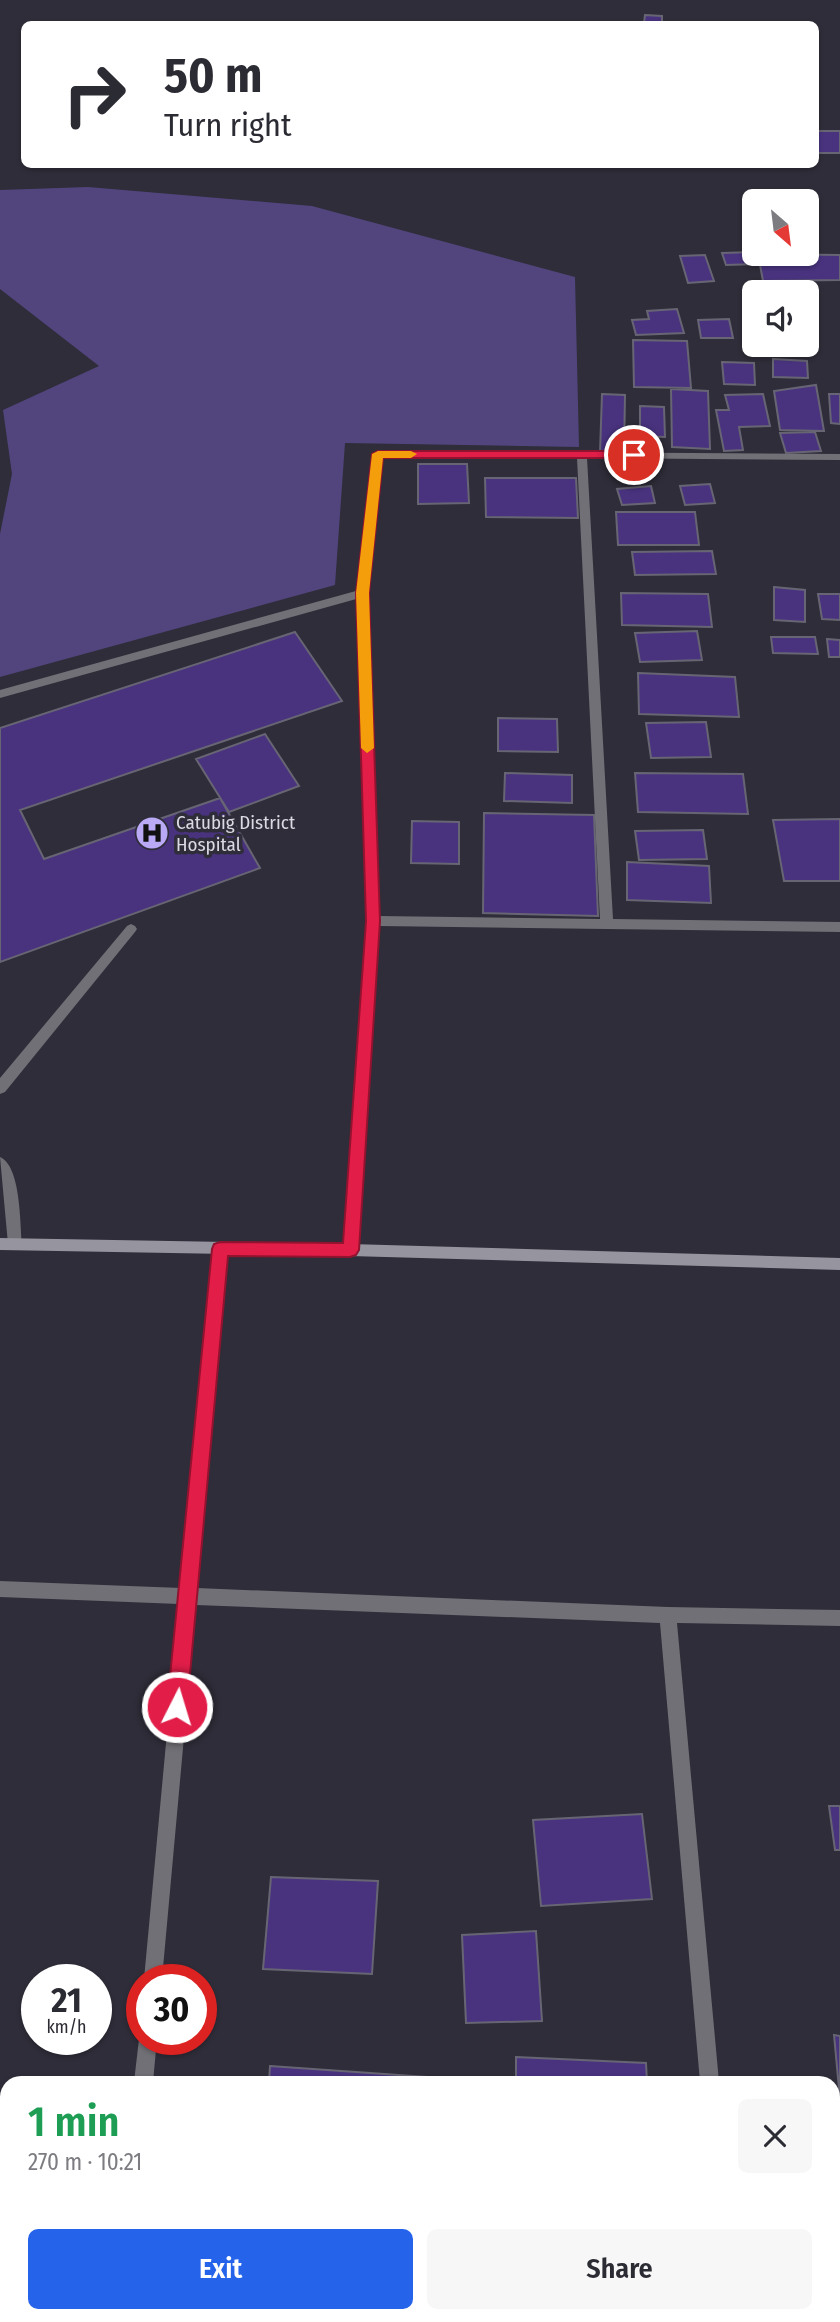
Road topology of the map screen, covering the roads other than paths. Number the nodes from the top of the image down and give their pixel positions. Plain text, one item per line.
1 (582, 454) junction
2 (840, 457) edge
3 (363, 593) junction
4 (0, 694) edge
5 (373, 921) junction
6 (607, 925) junction
7 (840, 927) edge
8 (131, 929) dead end
9 (0, 1088) edge
10 (0, 1163) edge
11 (7, 1244) edge
12 (220, 1249) junction
13 (350, 1250) junction
14 (840, 1264) edge
15 (0, 1589) edge
16 (186, 1598) junction
17 (668, 1615) junction
18 (840, 1618) edge
19 (154, 1964) edge
20 (147, 2055) edge
21 (145, 2076) edge
22 (709, 2076) edge

1 - 2 street
1 - 3 street
1 - 6 street
3 - 4 street
3 - 5 street
5 - 6 street
5 - 13 street
6 - 7 street
8 - 9 street
10 - 11 street
11 - 12 street
12 - 13 street
12 - 16 street
13 - 14 street
15 - 16 street
16 - 17 street
16 - 19 street
17 - 18 street
17 - 22 street
20 - 21 street

